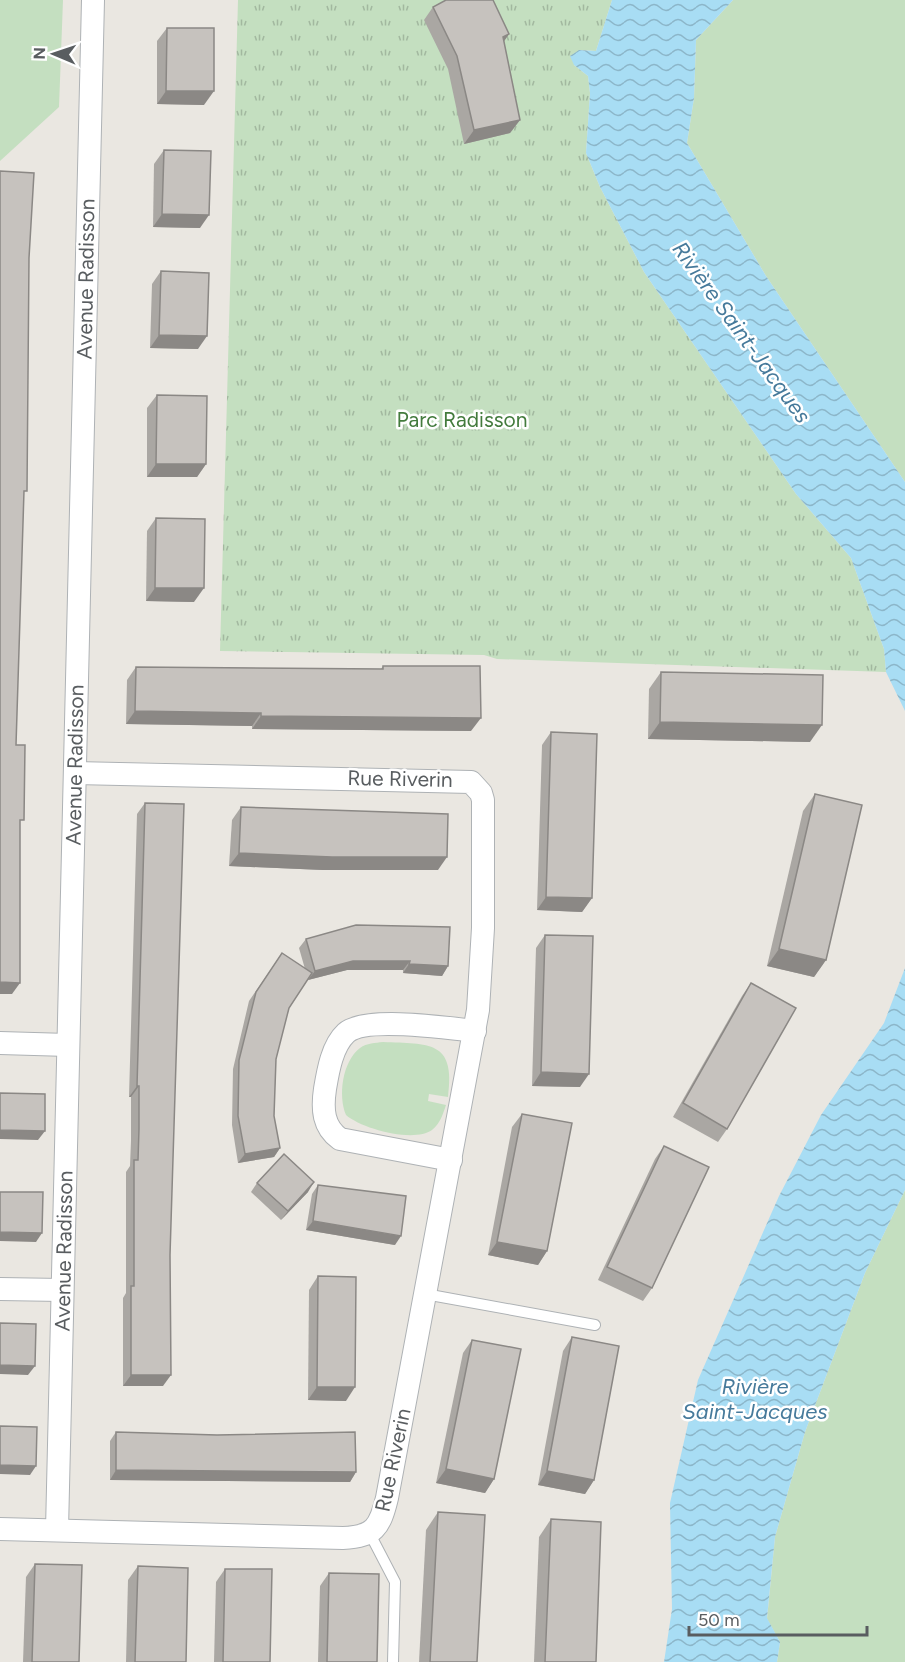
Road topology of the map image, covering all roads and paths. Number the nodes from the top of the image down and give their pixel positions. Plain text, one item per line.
1 (93, 0) edge
2 (75, 773) junction
3 (475, 1031) junction
4 (0, 1043) edge
5 (68, 1045) junction
6 (451, 1160) junction
7 (0, 1289) edge
8 (62, 1290) junction
9 (425, 1294) junction
10 (595, 1325) dead end
11 (0, 1529) edge
12 (57, 1530) junction
13 (370, 1534) junction
14 (393, 1662) edge

1 - 2 street, Avenue Radisson
2 - 3 street, Rue Riverin
2 - 5 street, Avenue Radisson
3 - 6 street, Rue Riverin
3 - 6 street
4 - 5 street
5 - 8 street, Avenue Radisson
6 - 9 street, Rue Riverin
7 - 8 street
8 - 12 street, Avenue Radisson
9 - 10 lane
9 - 13 street, Rue Riverin
11 - 12 street, Rue Riverin
12 - 13 street, Rue Riverin
13 - 14 lane

